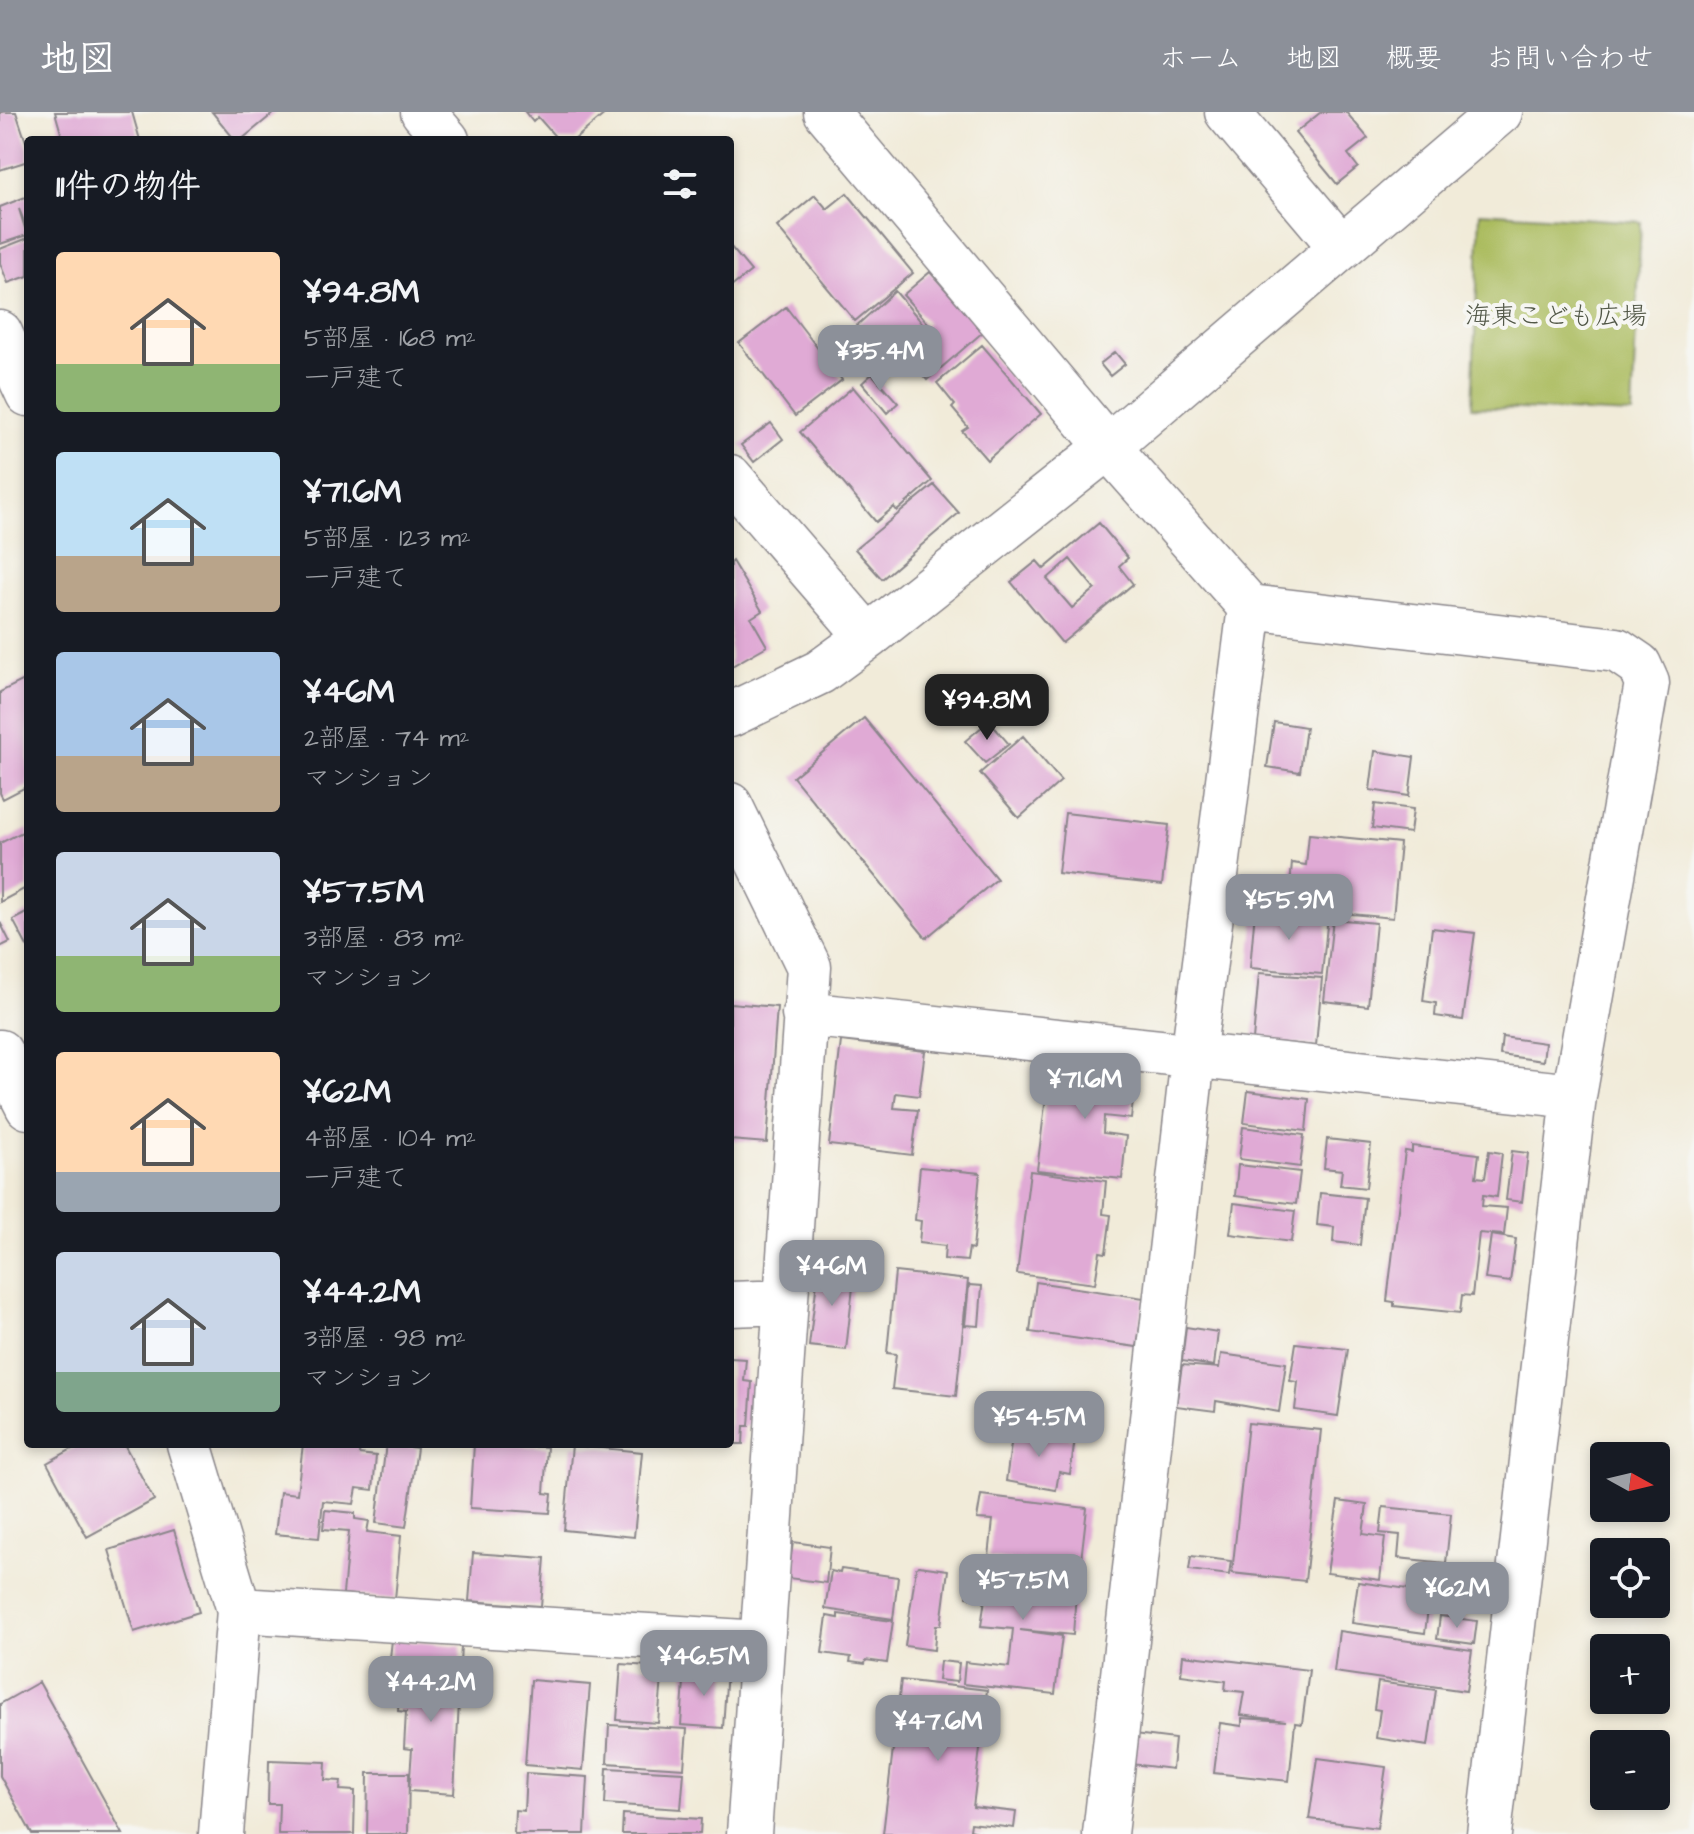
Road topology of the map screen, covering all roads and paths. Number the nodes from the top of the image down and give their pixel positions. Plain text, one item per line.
1 (423, 112) edge
2 (826, 112) edge
3 (1227, 112) edge
4 (1500, 112) edge
5 (444, 136) edge
6 (1341, 247) junction
7 (0, 333) edge
8 (24, 385) edge
9 (1108, 447) junction
10 (734, 482) edge
11 (1250, 607) junction
12 (868, 637) junction
13 (734, 713) edge
14 (734, 813) edge
15 (804, 1014) junction
16 (0, 1052) edge
17 (1193, 1057) junction
18 (1574, 1096) junction
19 (24, 1100) edge
20 (24, 1110) edge
21 (0, 1125) edge
22 (785, 1302) junction
23 (734, 1304) edge
24 (190, 1448) edge
25 (239, 1610) junction
26 (760, 1643) junction
27 (221, 1834) edge
28 (749, 1834) edge
29 (1105, 1834) edge
30 (1489, 1834) edge

1 - 5 street
2 - 9 street
3 - 6 street
4 - 6 street
6 - 9 street
7 - 8 street
9 - 11 street
9 - 12 street
10 - 12 street
11 - 17 street
11 - 18 street
12 - 13 street
14 - 15 street
15 - 17 street
15 - 22 street
16 - 19 street
17 - 18 street
17 - 29 street
18 - 30 street
20 - 21 street
22 - 23 street
22 - 26 street
24 - 25 street
25 - 26 street
25 - 27 street
26 - 28 street

